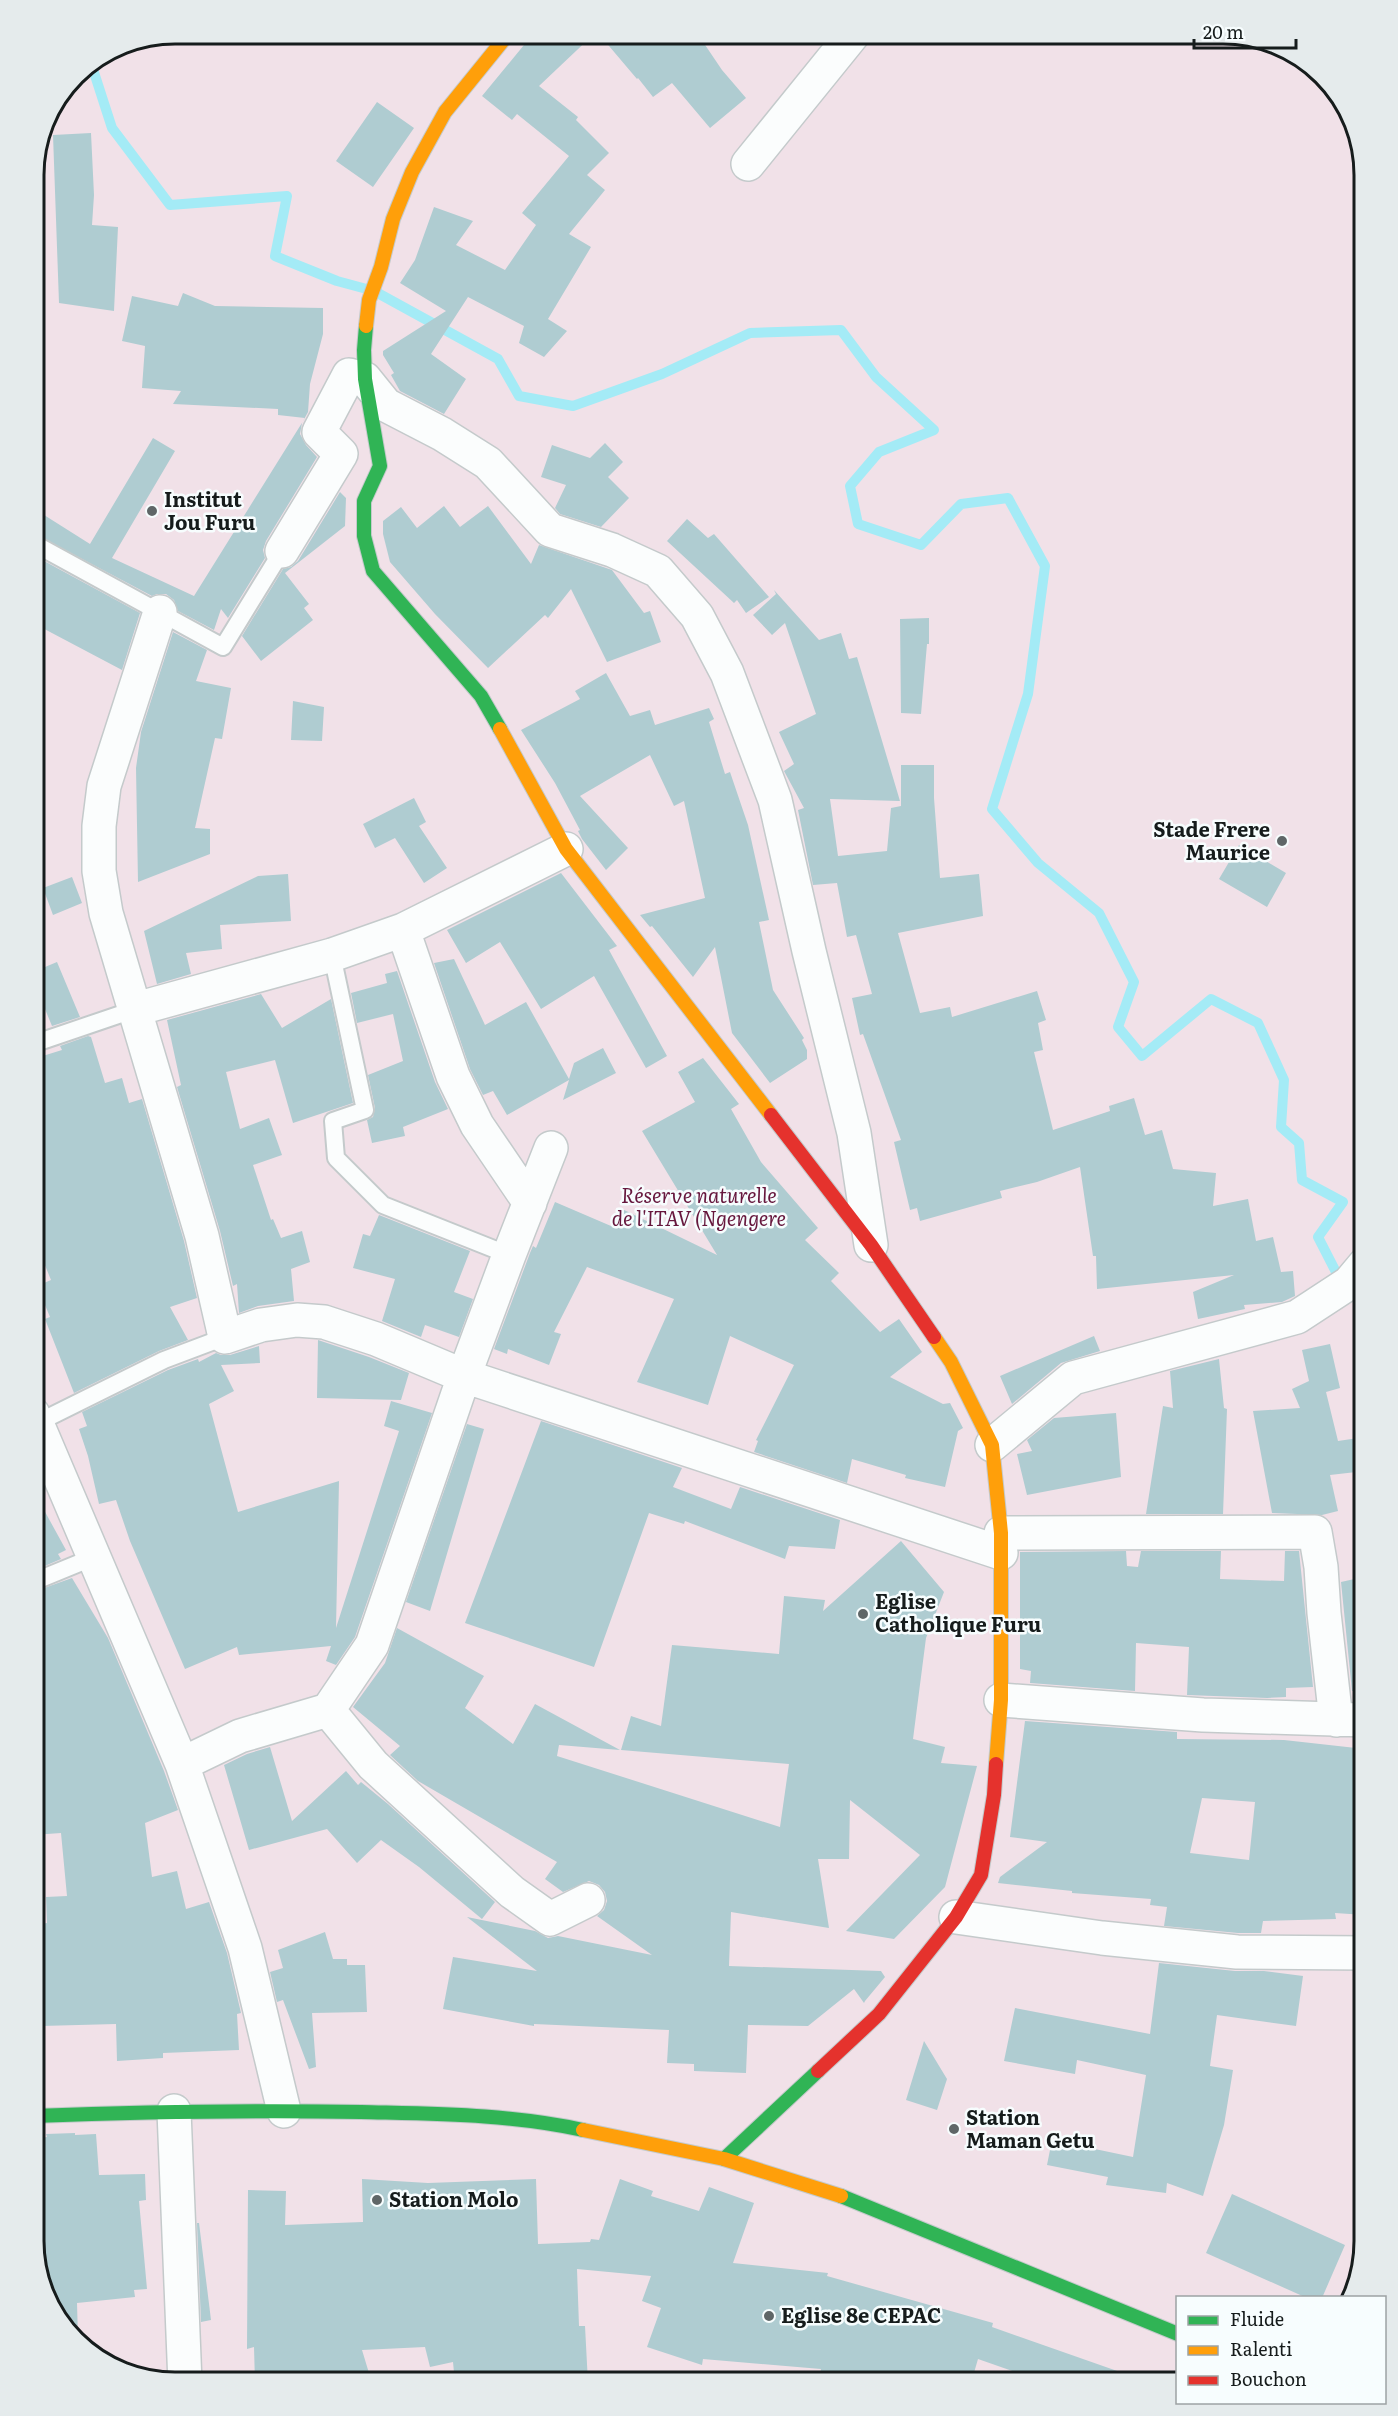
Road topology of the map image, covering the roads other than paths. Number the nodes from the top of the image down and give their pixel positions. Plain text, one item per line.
1 (500, 44) edge
2 (845, 44) edge
3 (748, 164) dead end
4 (365, 379) junction
5 (44, 549) edge
6 (282, 551) joint
7 (160, 612) junction
8 (566, 849) junction
9 (403, 930) junction
10 (332, 955) junction
11 (136, 1009) junction
12 (44, 1040) edge
13 (551, 1148) dead end
14 (530, 1203) junction
15 (871, 1245) junction
16 (508, 1255) junction
17 (1347, 1282) edge
18 (225, 1337) junction
19 (464, 1376) junction
20 (44, 1415) edge
21 (44, 1440) edge
22 (992, 1444) junction
23 (1001, 1543) junction
24 (94, 1557) junction
25 (44, 1577) edge
26 (1001, 1700) junction
27 (328, 1710) junction
28 (1350, 1720) edge
29 (182, 1764) junction
30 (588, 1899) dead end
31 (957, 1917) junction
32 (1354, 1953) edge
33 (174, 2111) junction
34 (284, 2111) junction
35 (44, 2116) edge
36 (724, 2159) junction
37 (1176, 2333) edge
38 (185, 2372) edge

1 - 4 main road
2 - 3 street
4 - 6 street
4 - 8 main road
4 - 15 street
5 - 7 lane
6 - 7 lane
7 - 11 street
8 - 9 street
8 - 15 main road
9 - 10 street
9 - 14 street
10 - 11 street
10 - 16 lane
11 - 12 lane
11 - 18 street
13 - 14 street
14 - 16 street
15 - 22 main road
16 - 19 street
17 - 22 street
18 - 19 street
18 - 20 lane
19 - 23 street
19 - 27 street
21 - 24 street
22 - 23 main road
23 - 26 main road
23 - 28 street
24 - 25 lane
24 - 29 street
26 - 28 street
26 - 31 main road
27 - 29 street
27 - 30 street
29 - 34 street
31 - 32 street
31 - 36 main road
33 - 34 main road
33 - 35 main road
33 - 38 street
34 - 36 main road
36 - 37 main road

